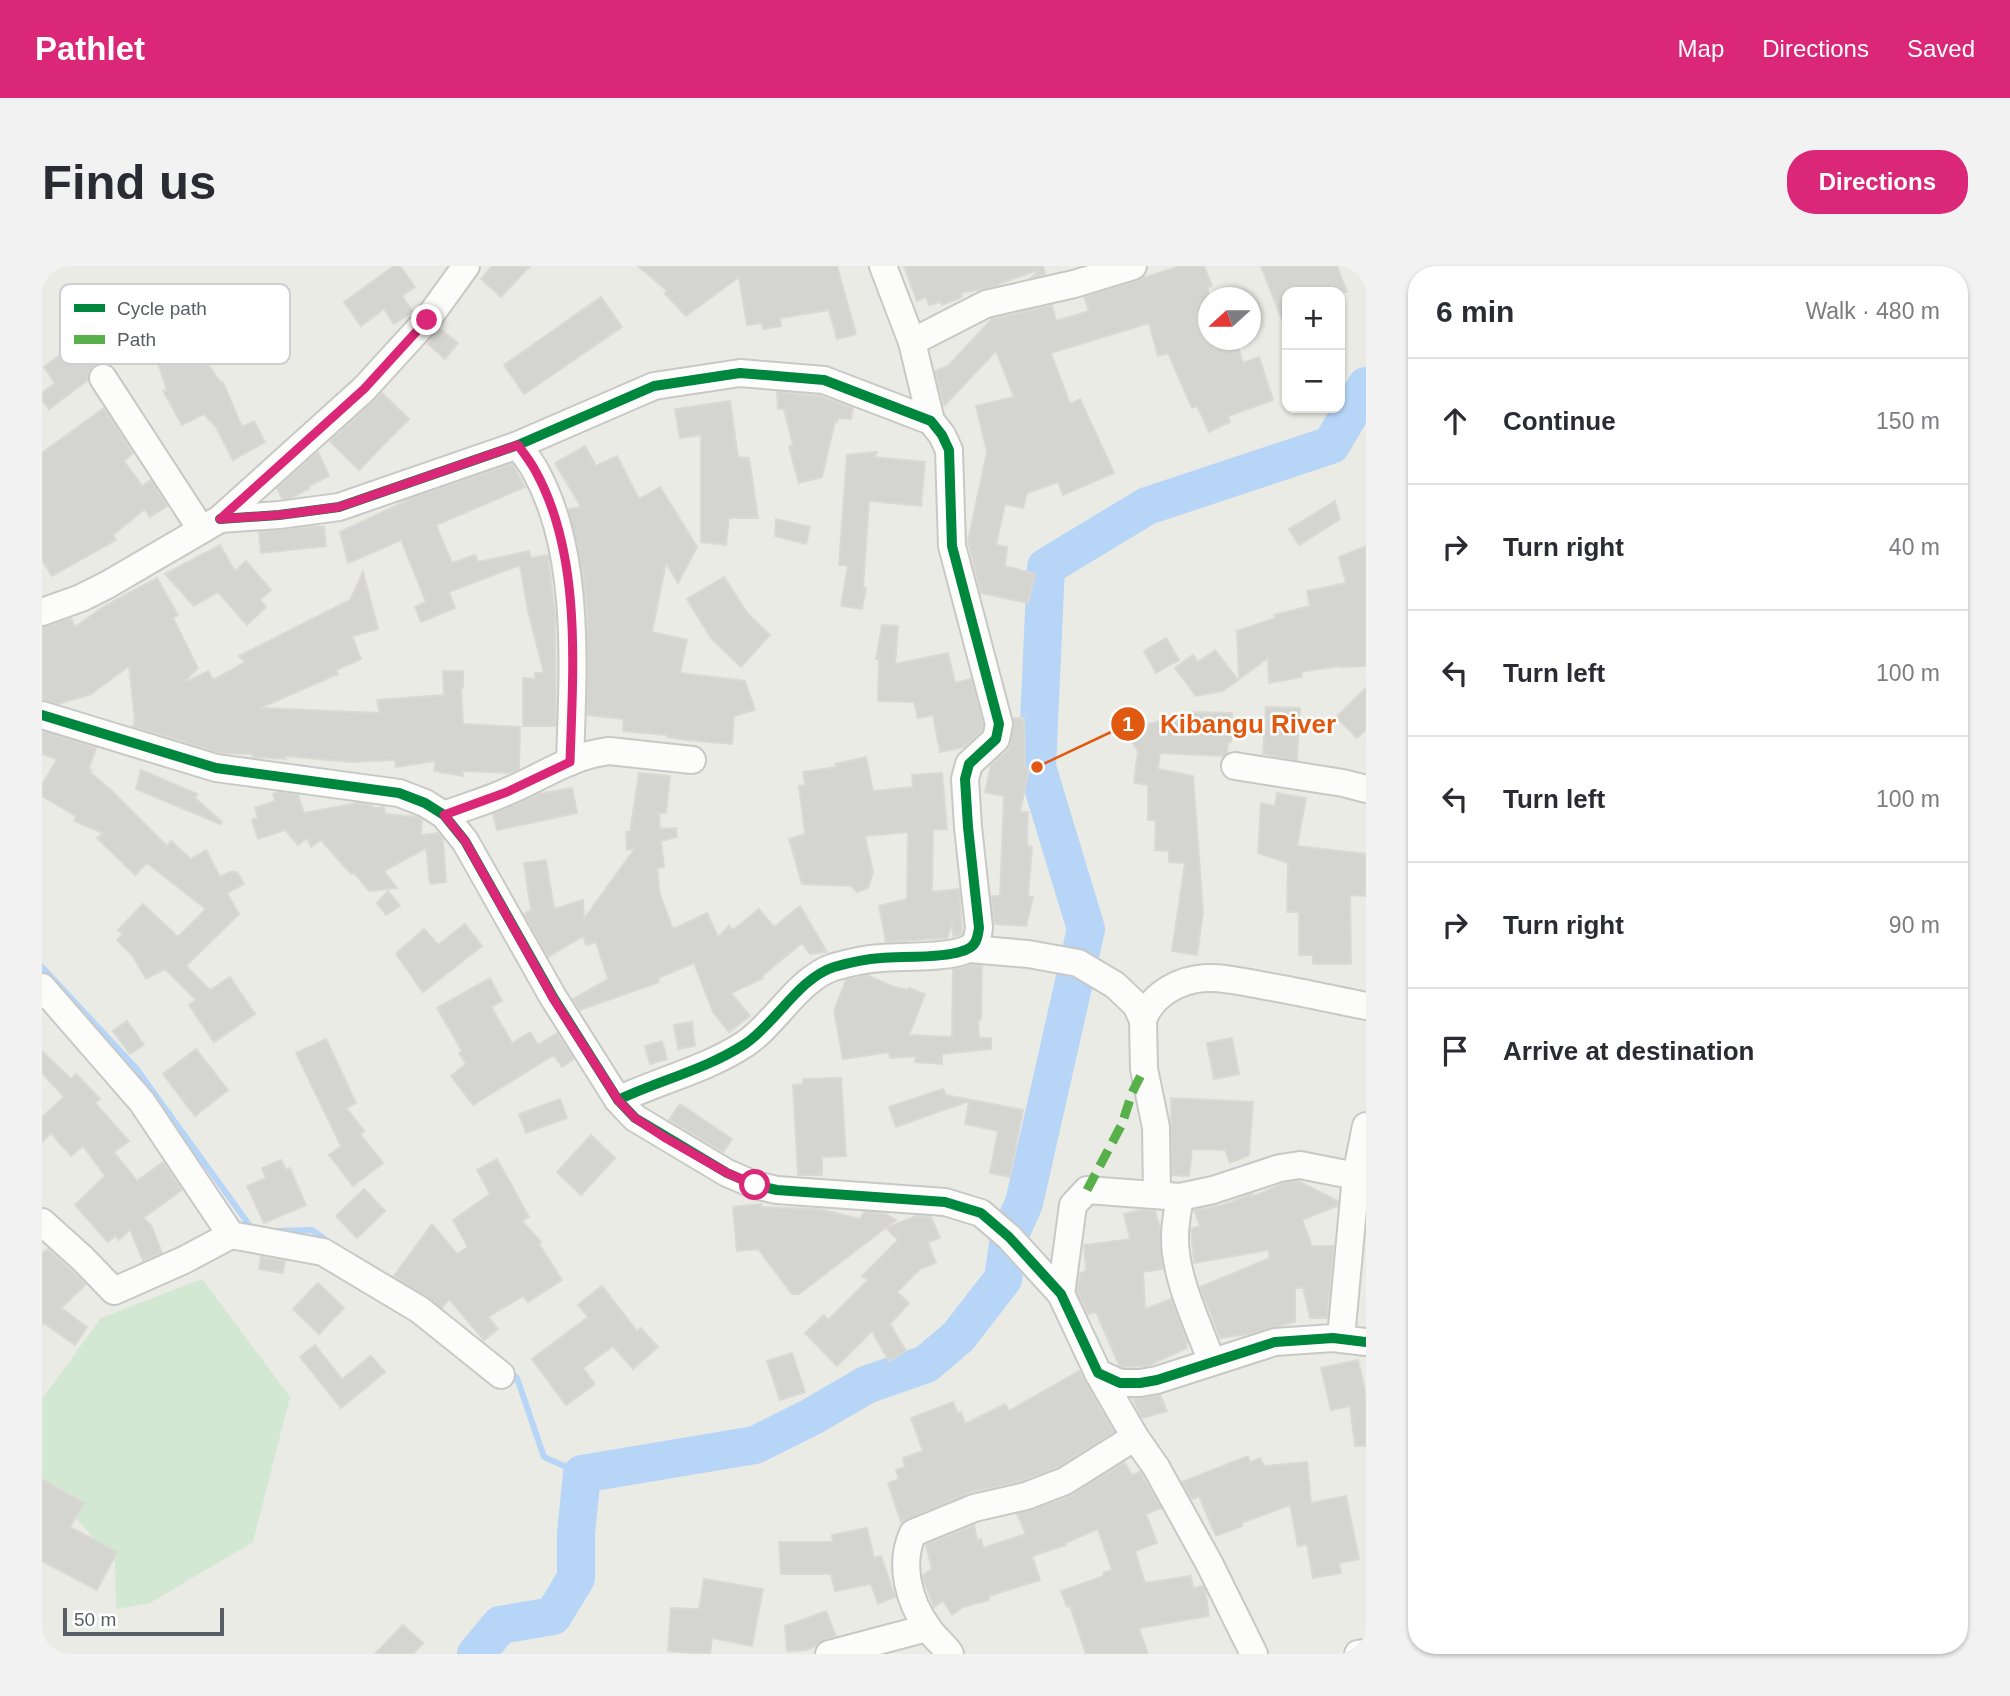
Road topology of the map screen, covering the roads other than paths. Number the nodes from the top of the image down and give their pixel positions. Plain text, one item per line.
1 (466, 266) edge
2 (883, 266) edge
3 (1133, 266) edge
4 (912, 342) junction
5 (103, 378) dead end
6 (931, 421) junction
7 (518, 445) junction
8 (211, 524) junction
9 (42, 611) edge
10 (42, 715) edge
11 (692, 760) dead end
12 (570, 762) junction
13 (1235, 765) dead end
14 (1366, 789) edge
15 (444, 815) junction
16 (970, 948) junction
17 (42, 987) edge
18 (1366, 1006) edge
19 (1143, 1020) junction
20 (618, 1100) junction
21 (1366, 1126) edge
22 (1356, 1176) junction
23 (1169, 1196) junction
24 (42, 1222) edge
25 (231, 1234) junction
26 (1061, 1294) junction
27 (1353, 1340) edge
28 (1212, 1362) junction
29 (1098, 1373) junction
30 (501, 1375) dead end
31 (1135, 1437) junction
32 (927, 1628) junction
33 (1366, 1653) edge
34 (829, 1654) edge
35 (950, 1654) edge
36 (1254, 1654) edge
37 (1358, 1654) edge

1 - 8 street
2 - 4 street
3 - 4 street
4 - 6 street
5 - 8 street
6 - 7 street
6 - 16 street
7 - 8 street
7 - 12 street
8 - 9 street
10 - 15 street
11 - 12 street
12 - 15 street
13 - 14 street
15 - 20 street
16 - 19 street
16 - 20 street
17 - 25 street
18 - 19 street
19 - 23 street
20 - 26 street
21 - 22 street
22 - 23 street
22 - 27 street
23 - 26 street
23 - 28 street
24 - 25 street
25 - 30 street
26 - 29 street
27 - 28 street
28 - 29 street
29 - 31 street
31 - 32 street
31 - 36 street
32 - 34 street
32 - 35 street
33 - 37 street

